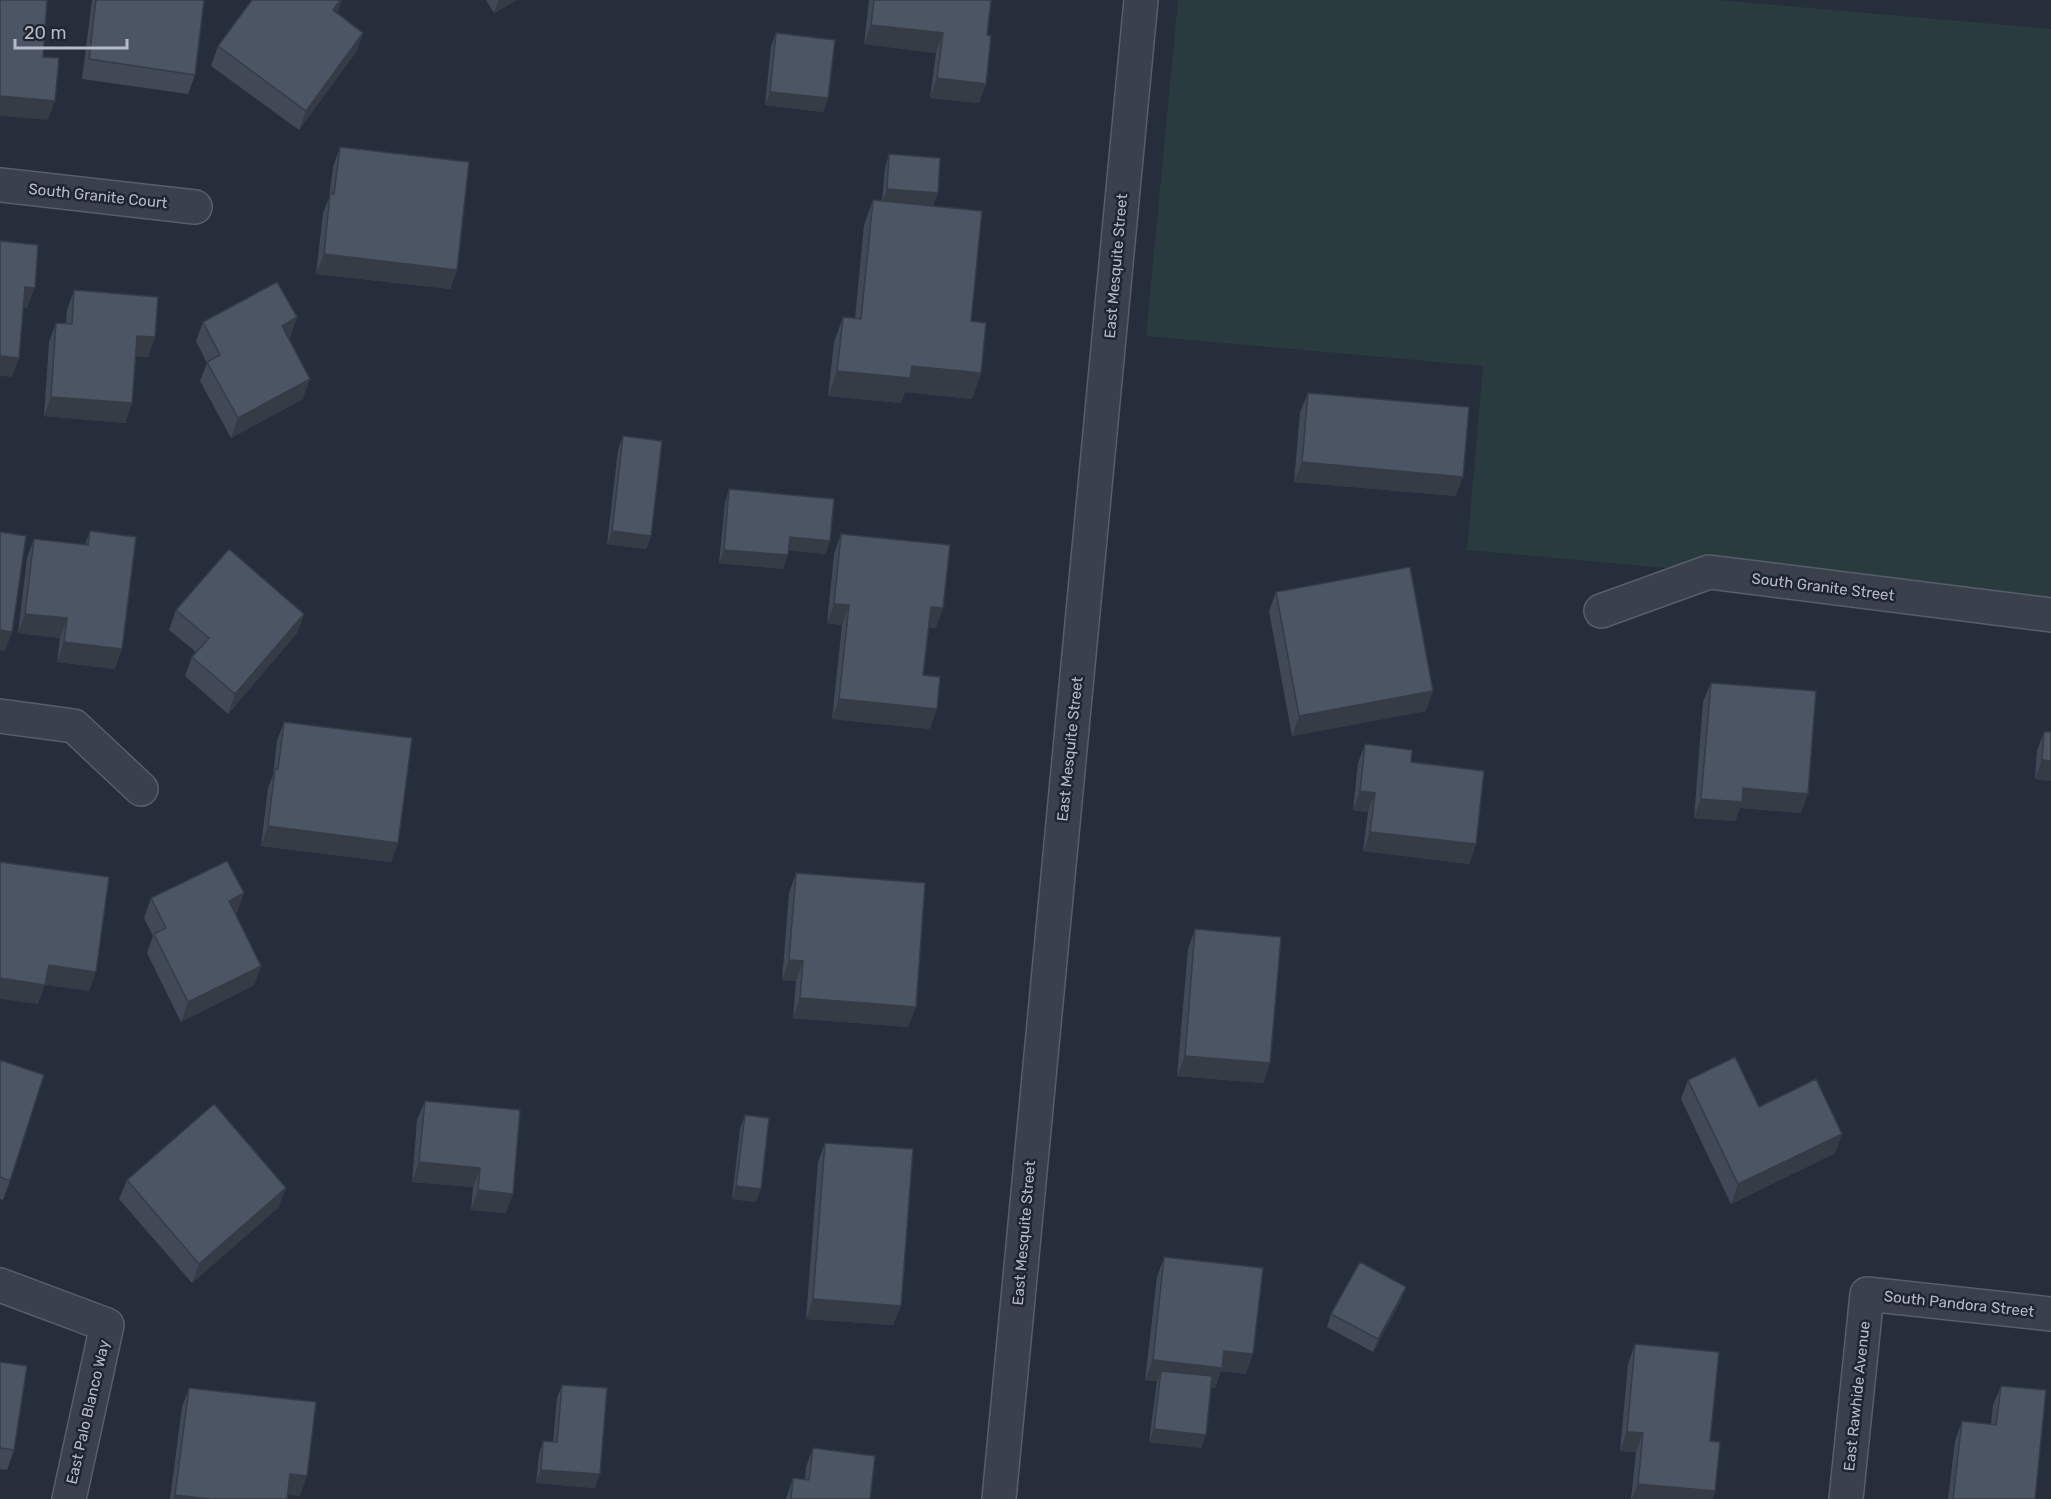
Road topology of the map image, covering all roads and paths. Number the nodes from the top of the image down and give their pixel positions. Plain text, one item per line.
1 (1141, 0) edge
2 (0, 185) edge
3 (195, 207) dead end
4 (1601, 610) dead end
5 (2051, 615) edge
6 (0, 716) edge
7 (141, 789) dead end
8 (0, 1285) edge
9 (1867, 1294) joint
10 (2051, 1314) edge
11 (69, 1499) edge
12 (999, 1499) edge
13 (1846, 1499) edge

1 - 12 street, East Mesquite Street
2 - 3 street, South Granite Court
4 - 5 street, South Granite Street
6 - 7 street
8 - 11 street, East Palo Blanco Way
9 - 10 street, South Pandora Street
9 - 13 street, East Rawhide Avenue

